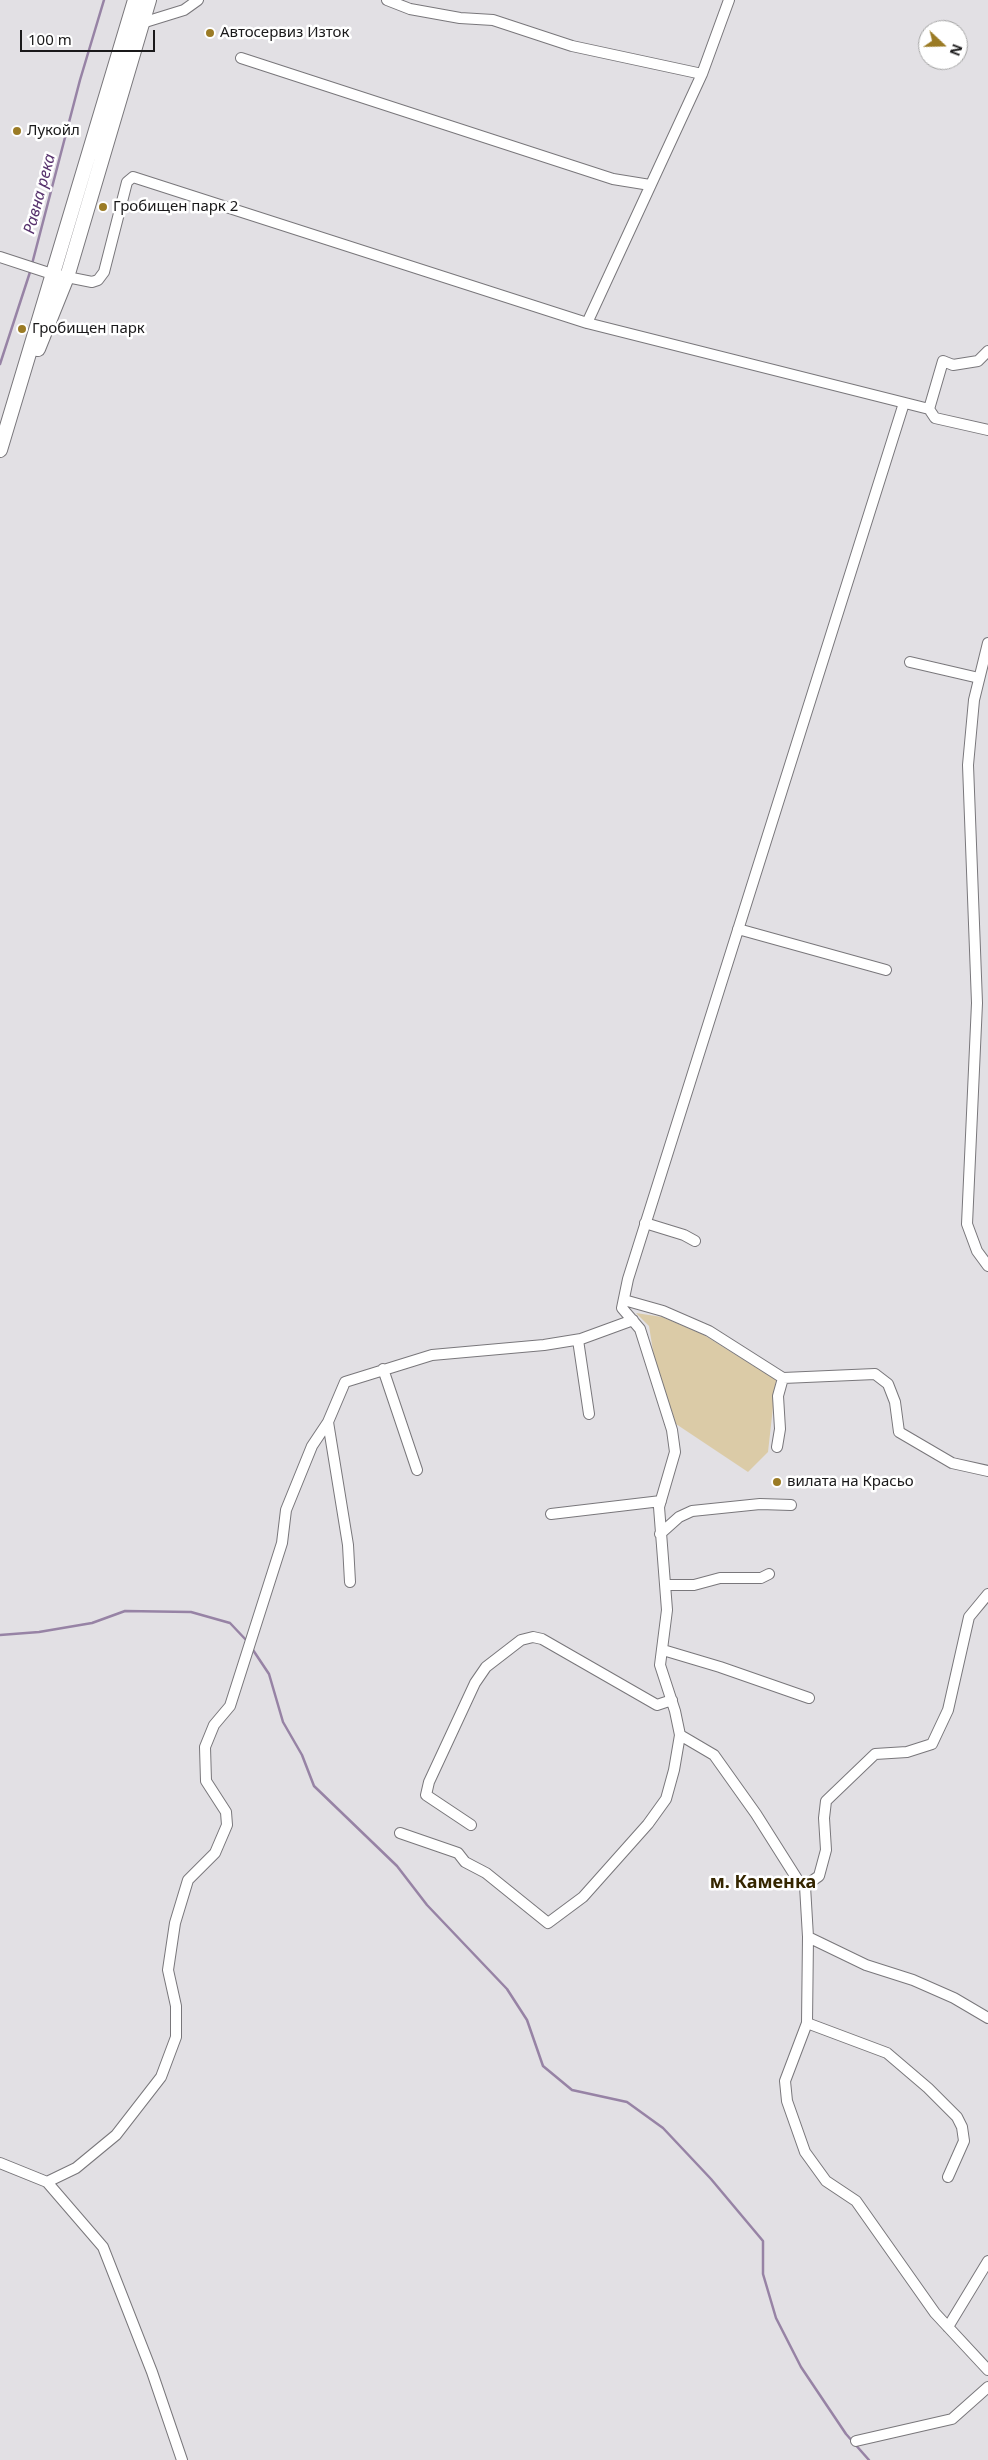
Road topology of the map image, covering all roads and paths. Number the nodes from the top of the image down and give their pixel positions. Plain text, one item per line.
1 (136, 0) edge
2 (149, 0) edge
3 (198, 0) edge
4 (387, 0) edge
5 (729, 0) edge
6 (142, 24) junction
7 (241, 58) dead end
8 (702, 74) junction
9 (650, 185) junction
10 (0, 257) edge
11 (47, 272) junction
12 (67, 277) junction
13 (587, 323) junction
14 (988, 351) edge
15 (983, 361) edge
16 (904, 403) junction
17 (928, 410) junction
18 (8, 424) junction
19 (988, 430) edge
20 (0, 450) edge
21 (988, 643) edge
22 (910, 662) dead end
23 (979, 678) junction
24 (738, 929) junction
25 (886, 970) dead end
26 (645, 1223) junction
27 (695, 1241) dead end
28 (988, 1266) edge
29 (624, 1300) junction
30 (633, 1320) junction
31 (578, 1340) junction
32 (383, 1369) junction
33 (783, 1378) junction
34 (589, 1414) dead end
35 (328, 1422) junction
36 (777, 1447) dead end
37 (417, 1470) dead end
38 (988, 1471) edge
39 (661, 1501) junction
40 (791, 1505) dead end
41 (551, 1514) dead end
42 (660, 1534) junction
43 (769, 1574) dead end
44 (350, 1582) dead end
45 (665, 1585) junction
46 (988, 1594) edge
47 (663, 1650) junction
48 (809, 1698) dead end
49 (672, 1700) junction
50 (680, 1735) junction
51 (471, 1825) dead end
52 (400, 1833) dead end
53 (805, 1886) junction
54 (808, 1937) junction
55 (988, 2018) edge
56 (807, 2023) junction
57 (0, 2163) edge
58 (948, 2177) dead end
59 (47, 2182) junction
60 (988, 2261) edge
61 (948, 2327) junction
62 (988, 2370) edge
63 (988, 2386) edge
64 (856, 2441) dead end
65 (182, 2460) edge

1 - 11 main road
2 - 6 main road
3 - 6 street
4 - 8 street
5 - 8 street
6 - 12 main road
7 - 9 street
8 - 9 street
9 - 13 street
10 - 11 street
11 - 12 street
11 - 18 main road
12 - 13 street
12 - 18 main road
13 - 16 street
14 - 15 street
15 - 17 street
16 - 17 street
16 - 24 street
17 - 19 street
18 - 20 main road
21 - 23 street
22 - 23 street
23 - 28 street
24 - 25 street
24 - 26 street
26 - 27 street
26 - 29 street
29 - 30 street
29 - 33 street
30 - 31 street
30 - 39 street
31 - 32 street
31 - 34 street
32 - 35 street
32 - 37 street
33 - 36 street
33 - 38 street
35 - 44 street
35 - 59 street
39 - 41 street
39 - 42 street
40 - 42 street
42 - 45 street
43 - 45 street
45 - 47 street
46 - 53 street
47 - 48 street
47 - 49 street
49 - 50 street
49 - 51 street
50 - 52 street
50 - 53 street
53 - 54 street
54 - 55 street
54 - 56 street
56 - 58 street
56 - 61 street
57 - 59 street
59 - 65 street
60 - 61 street
61 - 62 street
63 - 64 street

